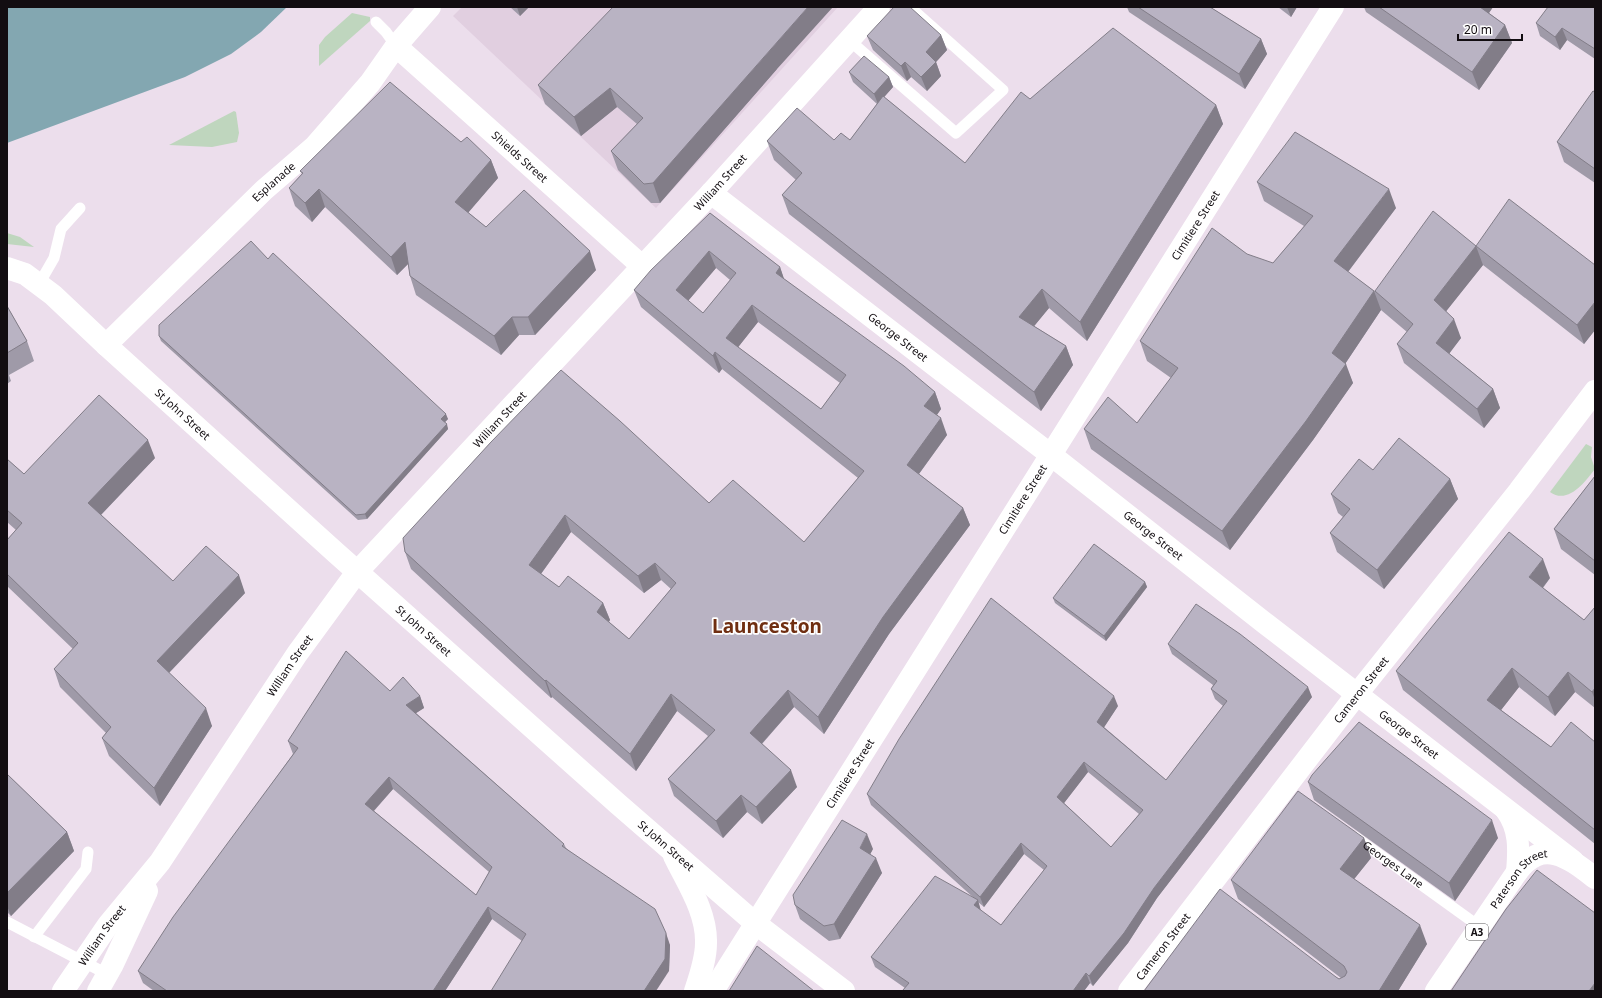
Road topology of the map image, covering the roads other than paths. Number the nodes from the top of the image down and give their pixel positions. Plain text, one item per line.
1 (430, 7) edge
2 (879, 7) edge
3 (910, 7) edge
4 (1333, 7) edge
5 (376, 22) dead end
6 (849, 40) junction
7 (396, 46) junction
8 (712, 193) junction
9 (80, 208) dead end
10 (643, 267) junction
11 (7, 268) edge
12 (39, 284) junction
13 (106, 345) junction
14 (1595, 391) edge
15 (1051, 455) junction
16 (357, 572) junction
17 (1357, 694) junction
18 (1502, 806) junction
19 (1349, 833) edge
20 (671, 849) junction
21 (88, 852) dead end
22 (160, 862) junction
23 (1574, 862) junction
24 (1517, 872) junction
25 (1595, 878) edge
26 (7, 922) edge
27 (755, 923) junction
28 (1480, 927) junction
29 (34, 936) junction
30 (82, 962) junction
31 (103, 983) edge
32 (63, 991) edge
33 (695, 991) edge
34 (713, 991) edge
35 (844, 991) edge
36 (1130, 991) edge
37 (1436, 991) edge

1 - 7 main road, Esplanade
2 - 6 main road, William Street
3 - 6 lane
4 - 15 main road, Cimitiere Street
5 - 7 lane
6 - 8 main road, William Street
7 - 10 main road, Shields Street
7 - 13 main road, Esplanade
8 - 10 main road, William Street
8 - 15 main road, George Street
9 - 12 lane
10 - 16 main road, William Street
11 - 12 main road, St John Street
12 - 13 main road, St John Street
13 - 16 main road, St John Street
14 - 17 main road, Cameron Street
15 - 17 main road, George Street
15 - 27 main road, Cimitiere Street
16 - 20 main road, St John Street
16 - 22 main road, William Street
17 - 18 main road, George Street
17 - 36 main road, Cameron Street
18 - 23 main road, George Street
18 - 24 main road
19 - 28 lane, Georges Lane
20 - 27 main road, St John Street
20 - 33 main road
21 - 29 lane
22 - 30 main road, William Street
22 - 31 main road, William Street
23 - 24 main road, Paterson Street / A3
23 - 25 main road, George Street / A3
24 - 28 main road, Paterson Street / A3
26 - 29 lane
27 - 34 main road, Cimitiere Street
27 - 35 main road, St John Street
28 - 37 main road, Paterson Street / A3
29 - 30 lane
30 - 31 lane
30 - 32 main road, William Street

